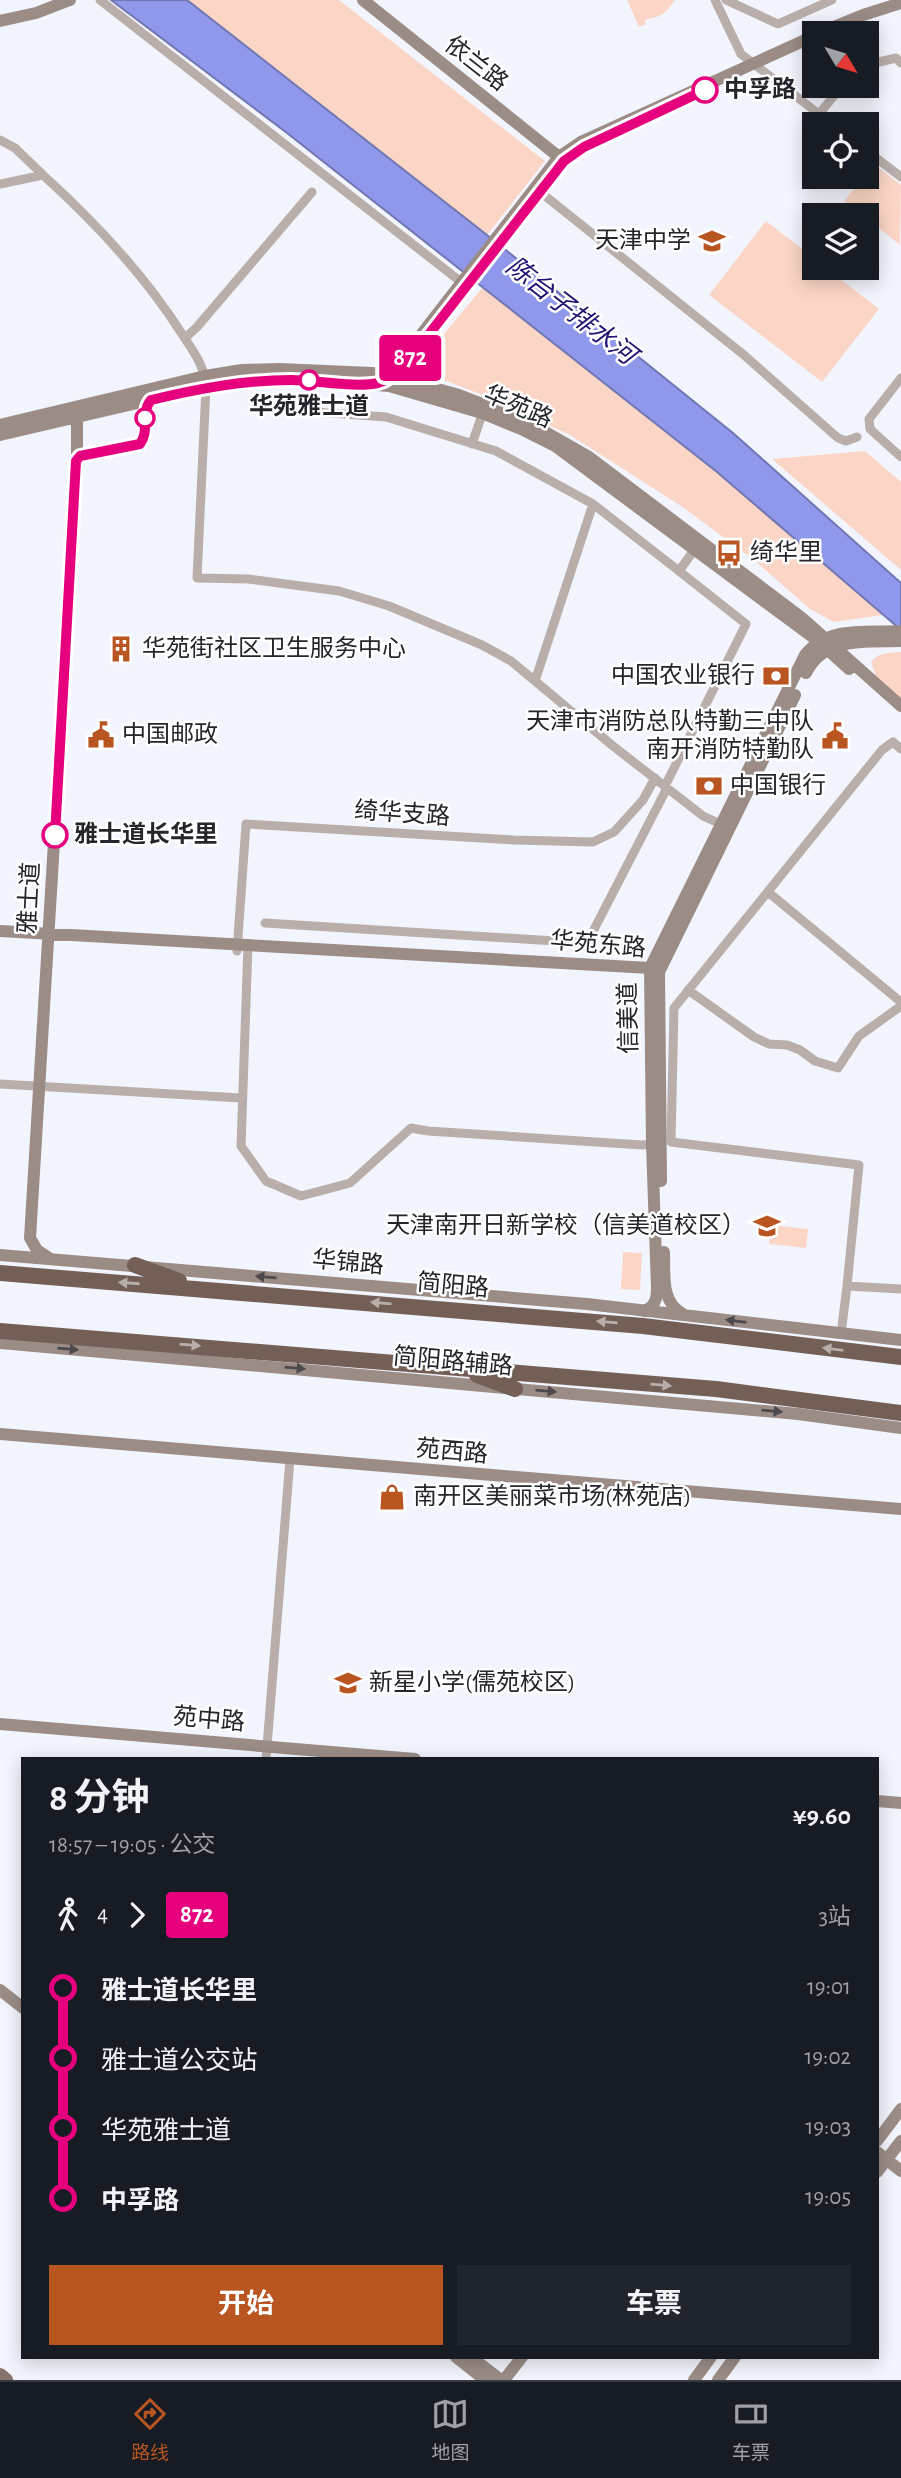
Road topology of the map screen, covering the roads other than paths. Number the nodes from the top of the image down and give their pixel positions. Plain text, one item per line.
1 (71, 0) edge
2 (100, 0) edge
3 (363, 0) edge
4 (715, 0) edge
5 (726, 0) edge
6 (832, 0) edge
7 (901, 5) edge
8 (0, 21) edge
9 (848, 21) edge
10 (855, 21) edge
11 (802, 42) edge
12 (879, 62) edge
13 (901, 62) edge
14 (755, 64) junction
15 (832, 98) edge
16 (816, 112) edge
17 (821, 112) edge
18 (0, 140) edge
19 (561, 159) junction
20 (879, 160) edge
21 (43, 175) junction
22 (901, 177) edge
23 (0, 184) edge
24 (536, 189) junction
25 (312, 192) dead end
26 (465, 283) junction
27 (185, 338) junction
28 (395, 374) junction
29 (901, 378) edge
30 (205, 382) junction
31 (484, 409) junction
32 (301, 411) dead end
33 (74, 418) junction
34 (0, 425) edge
35 (0, 435) edge
36 (857, 437) dead end
37 (472, 443) junction
38 (901, 457) edge
39 (593, 504) junction
40 (697, 545) junction
41 (679, 572) junction
42 (804, 631) junction
43 (897, 636) edge
44 (826, 643) junction
45 (805, 655) junction
46 (535, 681) junction
47 (901, 706) edge
48 (901, 716) edge
49 (901, 749) edge
50 (655, 778) junction
51 (666, 787) junction
52 (725, 826) junction
53 (768, 892) junction
54 (48, 913) junction
55 (265, 923) dead end
56 (0, 931) edge
57 (23, 935) junction
58 (45, 935) junction
59 (75, 935) junction
60 (0, 937) edge
61 (243, 948) junction
62 (657, 953) junction
63 (636, 967) junction
64 (653, 972) junction
65 (688, 990) junction
66 (901, 1004) edge
67 (0, 1084) edge
68 (38, 1087) junction
69 (241, 1098) junction
70 (652, 1143) junction
71 (6, 1255) edge
72 (49, 1258) junction
73 (135, 1265) junction
74 (0, 1273) edge
75 (846, 1286) junction
76 (198, 1288) junction
77 (901, 1289) edge
78 (587, 1304) junction
79 (644, 1311) junction
80 (503, 1313) junction
81 (686, 1315) junction
82 (0, 1333) edge
83 (841, 1334) junction
84 (901, 1340) edge
85 (0, 1343) edge
86 (901, 1357) edge
87 (455, 1367) junction
88 (515, 1389) junction
89 (901, 1413) edge
90 (901, 1428) edge
91 (0, 1434) edge
92 (290, 1459) junction
93 (901, 1509) edge
94 (0, 1724) edge
95 (0, 1730) edge
96 (266, 1753) edge
97 (314, 1757) edge
98 (365, 1757) edge
99 (879, 1803) edge
100 (901, 1805) edge
101 (0, 1990) edge
102 (0, 1999) edge
103 (21, 2006) edge
104 (21, 2015) edge
105 (901, 2109) edge
106 (879, 2138) edge
107 (901, 2141) edge
108 (882, 2156) edge
109 (901, 2171) edge
110 (459, 2359) edge
111 (474, 2359) edge
112 (520, 2359) edge
113 (710, 2359) edge
114 (734, 2359) edge
115 (0, 2375) edge
116 (6, 2380) edge
117 (485, 2380) edge
118 (502, 2380) edge
119 (694, 2380) edge
120 (718, 2380) edge

1 - 8 street
2 - 26 street
3 - 19 street, 依兰路
4 - 14 street
5 - 6 street
7 - 9 street
7 - 10 street
11 - 14 street
12 - 13 street
14 - 16 street
14 - 19 street
15 - 17 street
18 - 21 street
19 - 24 street
20 - 22 street
21 - 23 street
21 - 27 street
24 - 26 street
24 - 36 street
25 - 27 street
26 - 28 street
27 - 30 street
28 - 30 street, 华苑路
28 - 31 street, 华苑路
28 - 31 street, 华苑路
29 - 38 street
30 - 33 street, 华苑路
30 - 46 street
31 - 37 street
31 - 40 street, 华苑路
32 - 37 street
33 - 34 street, 华苑路
33 - 35 street, 华苑路
33 - 54 street, 雅士道
37 - 39 street
39 - 41 street
39 - 46 street
40 - 41 street
40 - 42 street, 华苑路
40 - 44 street, 华苑路
41 - 51 street
42 - 44 street, 华苑路
42 - 45 street
43 - 44 street
44 - 45 street, 信美道
44 - 47 street
44 - 48 street
44 - 52 street, 信美道
45 - 52 street, 信美道
46 - 50 street
49 - 53 street
50 - 51 street
50 - 61 street, 绮华支路
51 - 52 street
51 - 55 street
52 - 62 street, 信美道
52 - 64 street, 信美道
53 - 65 street
53 - 66 street
54 - 57 street
54 - 58 street, 雅士道
54 - 59 street
56 - 57 street, 华苑东路
57 - 58 street, 华苑东路
57 - 60 street, 华苑东路
58 - 59 street, 华苑东路
58 - 61 street, 华苑东路
58 - 68 street, 雅士道
59 - 61 street, 华苑东路
61 - 63 street, 华苑东路
61 - 64 street, 华苑东路
61 - 69 street
62 - 63 street
62 - 64 street, 信美道
63 - 64 street, 华苑东路
64 - 70 street, 信美道
64 - 81 street, 信美道
65 - 66 street
65 - 75 street
67 - 68 street
68 - 69 street
68 - 71 street, 雅士道
68 - 72 street, 雅士道
69 - 70 street
70 - 79 street, 信美道
71 - 72 street, 华锦路
72 - 73 street, 华锦路
73 - 76 highway
78 -> 73 street, 华锦路
76 -> 74 highway, 简阳路
75 - 77 street
75 - 83 street
80 -> 76 highway, 简阳路
78 - 79 street, 华锦路
78 - 80 street
79 - 81 street, 华锦路
86 -> 80 highway, 简阳路
83 -> 81 street, 华锦路
82 -> 87 highway
83 - 84 street, 华锦路
85 -> 88 street, 简阳路辅路
87 - 88 highway
87 -> 89 highway
88 -> 90 street, 简阳路辅路
91 - 92 street, 苑西路
92 - 93 street, 苑西路
92 - 96 street
94 - 96 street, 苑中路
95 - 96 street, 苑中路
96 - 97 street, 苑中路
96 - 98 street, 苑中路
99 - 100 street
101 - 103 street
102 - 104 street
105 - 106 street
107 - 108 street
108 - 109 street
110 - 117 street
111 - 118 street
112 - 118 street
113 - 119 street
114 - 120 street
115 - 116 main road

